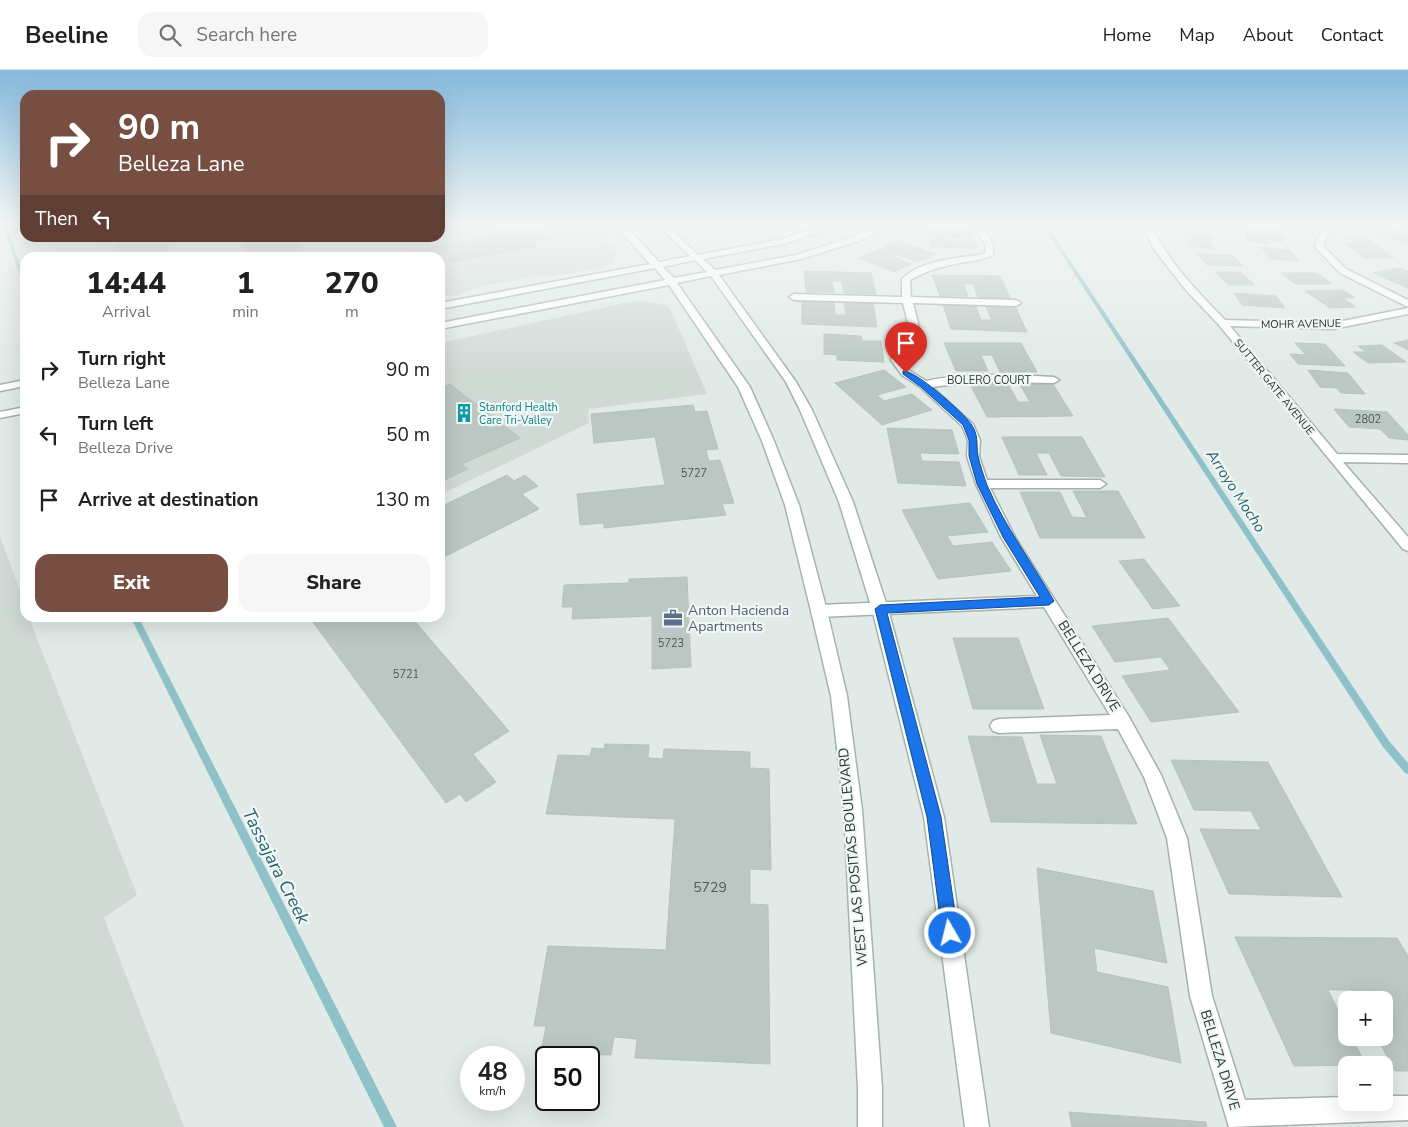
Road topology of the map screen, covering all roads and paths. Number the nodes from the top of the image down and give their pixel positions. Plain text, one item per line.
1 (612, 273) edge
2 (664, 273) edge
3 (712, 273) edge
4 (713, 273) edge
5 (914, 273) edge
6 (1177, 273) edge
7 (1349, 273) edge
8 (672, 282) junction
9 (794, 297) dead end
10 (909, 300) junction
11 (1016, 303) dead end
12 (1408, 304) edge
13 (445, 305) edge
14 (1408, 312) edge
15 (1222, 324) junction
16 (445, 325) edge
17 (1054, 380) dead end
18 (20, 384) edge
19 (924, 385) junction
20 (0, 388) edge
21 (20, 411) edge
22 (0, 415) edge
23 (1333, 458) junction
24 (1408, 459) edge
25 (982, 484) junction
26 (1100, 484) dead end
27 (1408, 546) edge
28 (1049, 601) junction
29 (880, 609) junction
30 (820, 611) junction
31 (1123, 722) junction
32 (999, 726) dead end
33 (1408, 1108) edge
34 (1238, 1120) edge
35 (870, 1127) edge
36 (977, 1127) edge

1 - 13 main road
2 - 8 main road, WEST LAS POSITAS BOULEVARD
3 - 8 main road
4 - 29 main road
5 - 10 main road, BELLEZA DRIVE
6 - 15 main road, SUTTER GATE AVENUE
7 - 12 main road
8 - 16 main road
8 - 30 main road, WEST LAS POSITAS BOULEVARD
9 - 10 main road
10 - 11 main road
10 - 19 main road, BELLEZA DRIVE
14 - 15 main road, MOHR AVENUE
15 - 23 main road, SUTTER GATE AVENUE
17 - 19 main road, BOLERO COURT
18 - 20 main road
19 - 25 main road, BELLEZA DRIVE
21 - 22 main road
23 - 24 main road
23 - 27 main road, SUTTER GATE AVENUE
25 - 26 main road
25 - 28 main road, BELLEZA DRIVE
28 - 29 main road
28 - 31 main road, BELLEZA DRIVE
29 - 30 main road
29 - 36 main road
30 - 35 main road, WEST LAS POSITAS BOULEVARD
31 - 32 main road
31 - 34 main road, BELLEZA DRIVE
33 - 34 main road

